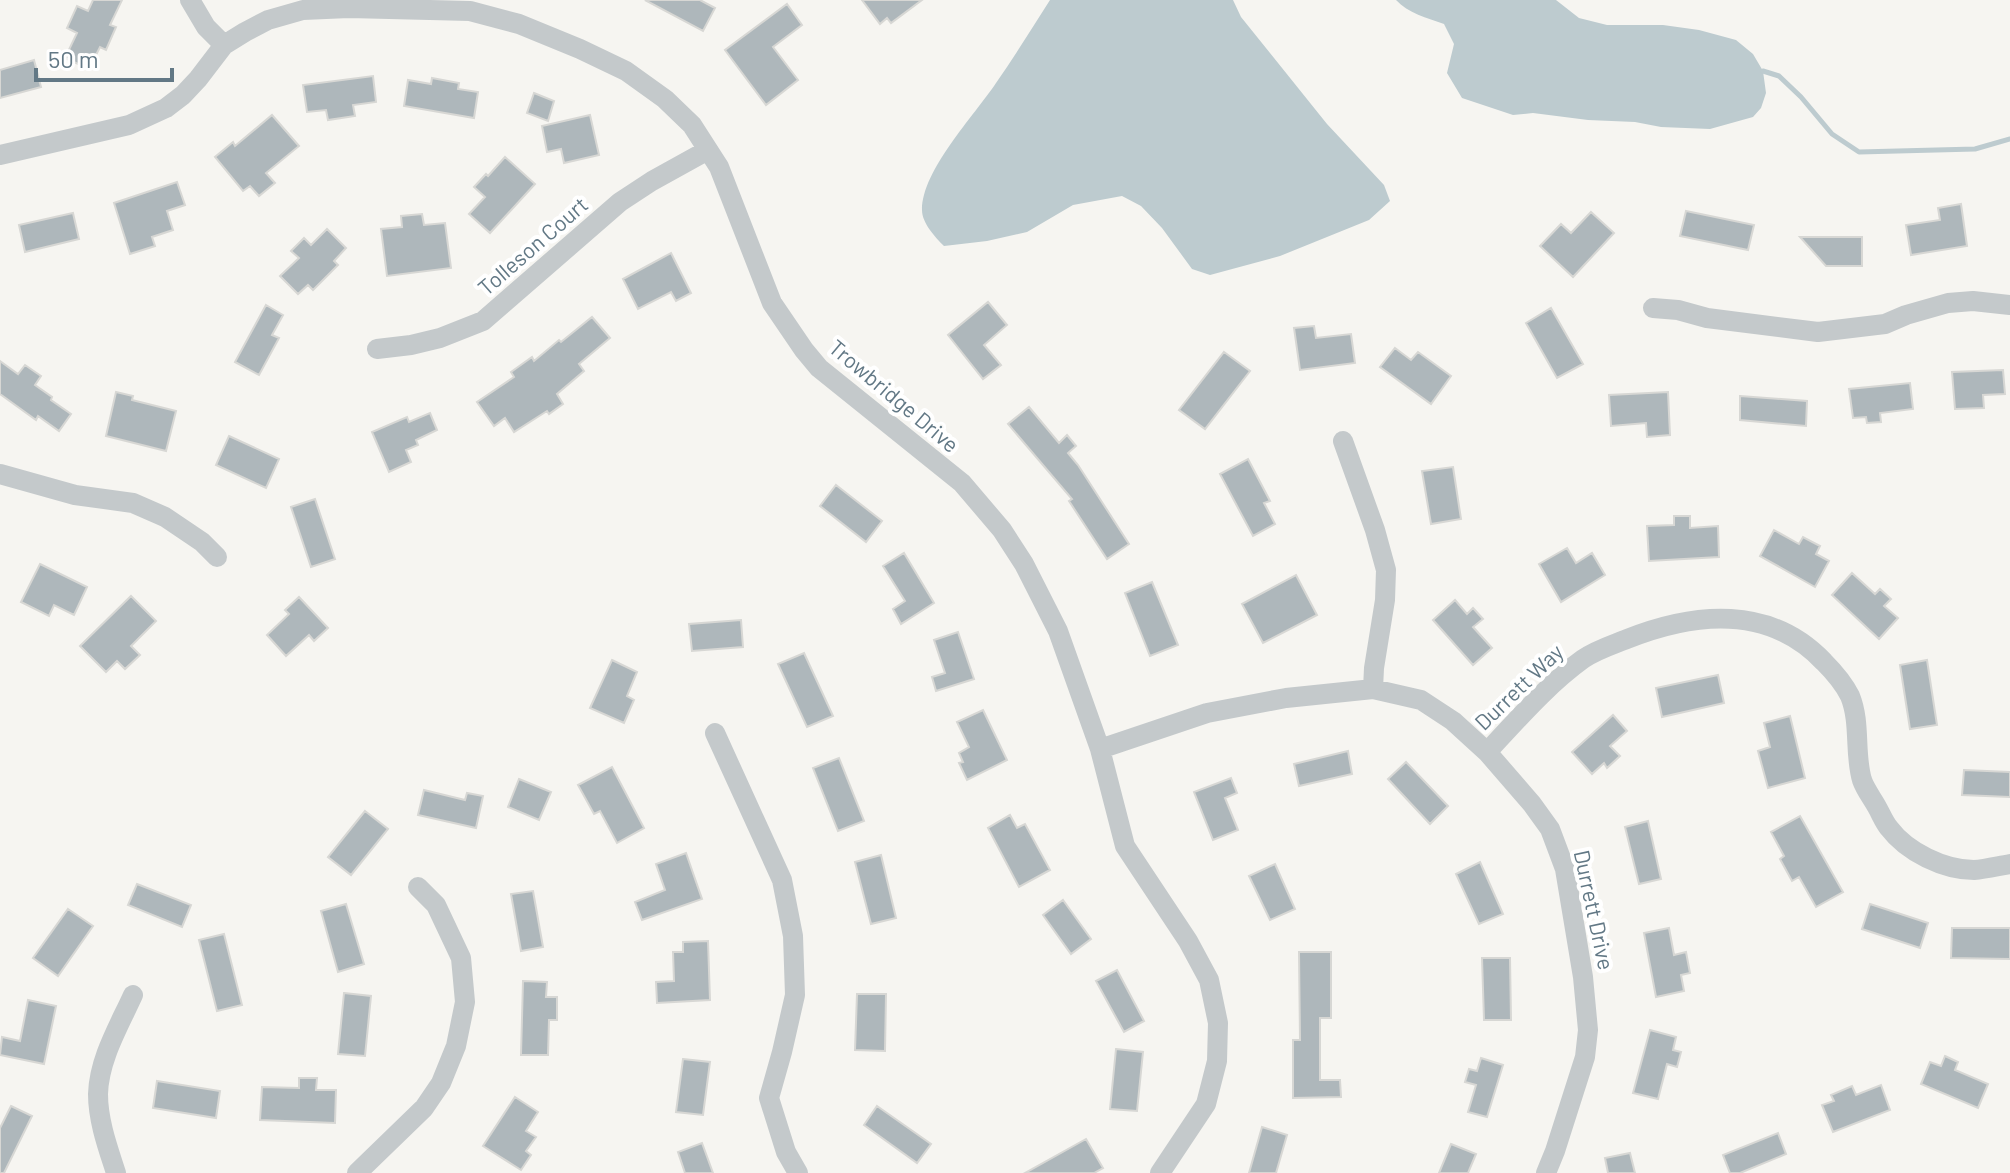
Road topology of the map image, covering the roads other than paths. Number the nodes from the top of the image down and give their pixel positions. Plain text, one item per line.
1 (190, 0) edge
2 (471, 6) edge
3 (224, 45) junction
4 (708, 150) junction
5 (0, 155) edge
6 (2010, 305) edge
7 (1653, 308) dead end
8 (377, 349) dead end
9 (1343, 441) dead end
10 (0, 474) edge
11 (217, 557) dead end
12 (1373, 689) junction
13 (715, 733) dead end
14 (1100, 749) junction
15 (1487, 752) junction
16 (2010, 864) edge
17 (418, 887) dead end
18 (133, 995) dead end
19 (116, 1173) edge
20 (357, 1173) edge
21 (798, 1173) edge
22 (1160, 1173) edge
23 (1546, 1173) edge

1 - 3 street
2 - 3 street, Trowbridge Drive
2 - 4 street, Trowbridge Drive
3 - 5 street, Trowbridge Drive
4 - 8 street, Tolleson Court
4 - 14 street, Trowbridge Drive
6 - 7 street
9 - 12 street
10 - 11 street
12 - 14 street, Durrett Drive
12 - 15 street, Durrett Drive
13 - 21 street
14 - 22 street, Trowbridge Drive
15 - 16 street, Durrett Way
15 - 23 street, Durrett Drive
17 - 20 street
18 - 19 street

